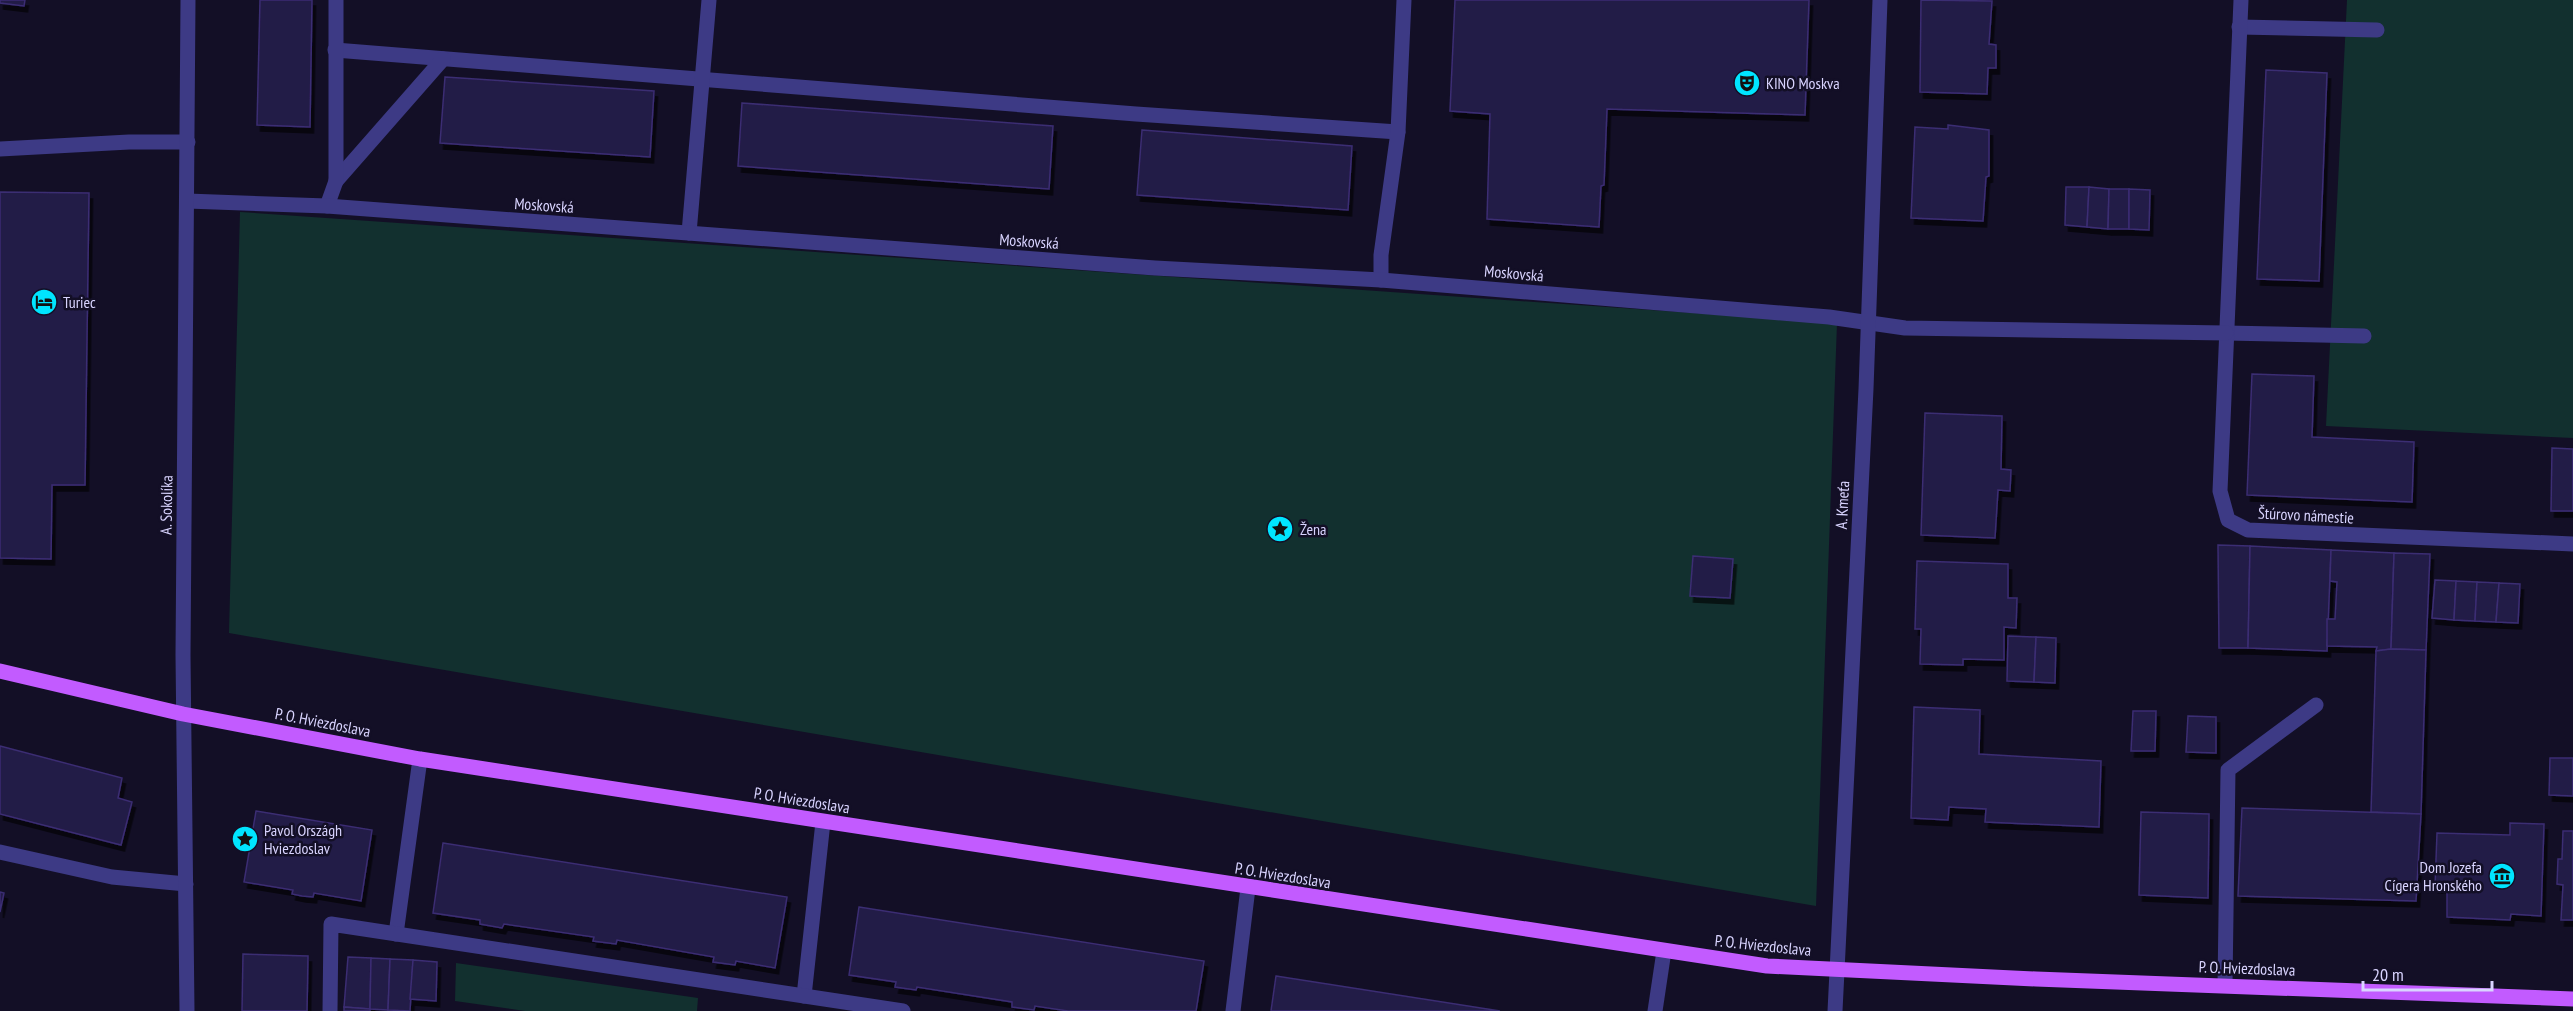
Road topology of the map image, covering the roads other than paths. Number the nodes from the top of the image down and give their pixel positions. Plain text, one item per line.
1 (188, 0) edge
2 (336, 0) edge
3 (708, 0) edge
4 (1404, 0) edge
5 (1880, 0) edge
6 (2241, 0) edge
7 (2239, 27) junction
8 (2377, 30) dead end
9 (335, 50) junction
10 (443, 59) junction
11 (702, 78) junction
12 (1398, 132) junction
13 (188, 142) junction
14 (0, 149) edge
15 (336, 181) junction
16 (187, 201) junction
17 (327, 207) junction
18 (689, 233) junction
19 (1381, 280) junction
20 (1868, 322) junction
21 (2226, 333) junction
22 (2364, 336) dead end
23 (2573, 544) edge
24 (0, 671) edge
25 (2316, 705) dead end
26 (183, 714) junction
27 (420, 759) junction
28 (823, 822) junction
29 (0, 852) edge
30 (186, 884) junction
31 (1248, 888) junction
32 (396, 934) junction
33 (1664, 951) junction
34 (1837, 971) junction
35 (2225, 985) junction
36 (804, 996) junction
37 (2573, 999) edge
38 (187, 1011) edge
39 (330, 1011) edge
40 (903, 1011) edge
41 (1233, 1011) edge
42 (1655, 1011) edge
43 (1835, 1011) edge

1 - 13 street, A. Sokolíka
2 - 9 street
3 - 11 street
4 - 12 street
5 - 20 street, A. Kmeťa
6 - 7 street, Štúrovo námestie
7 - 8 street
7 - 21 street, Štúrovo námestie
9 - 10 street
9 - 15 street
10 - 11 street
10 - 15 street
11 - 12 street
11 - 18 street
12 - 19 street
13 - 14 street
13 - 16 street, A. Sokolíka
15 - 17 street
16 - 17 street, Moskovská
16 - 26 street, A. Sokolíka
17 - 18 street, Moskovská
18 - 19 street, Moskovská
19 - 20 street, Moskovská
20 - 21 street
20 - 34 street, A. Kmeťa
21 - 22 street
21 - 23 street, Štúrovo námestie
24 - 26 main road, P. O. Hviezdoslava
25 - 35 street
26 - 27 main road, P. O. Hviezdoslava
26 - 30 street, A. Sokolíka
27 - 28 main road, P. O. Hviezdoslava
27 - 32 street
28 - 31 main road, P. O. Hviezdoslava
28 - 36 street
29 - 30 street
30 - 38 street, A. Sokolíka
31 - 33 main road, P. O. Hviezdoslava
31 - 41 street
32 - 36 street
32 - 39 street
33 - 34 main road, P. O. Hviezdoslava
33 - 42 street
34 - 35 main road, P. O. Hviezdoslava
34 - 43 street, A. Kmeťa
35 - 37 main road, P. O. Hviezdoslava
36 - 40 street

